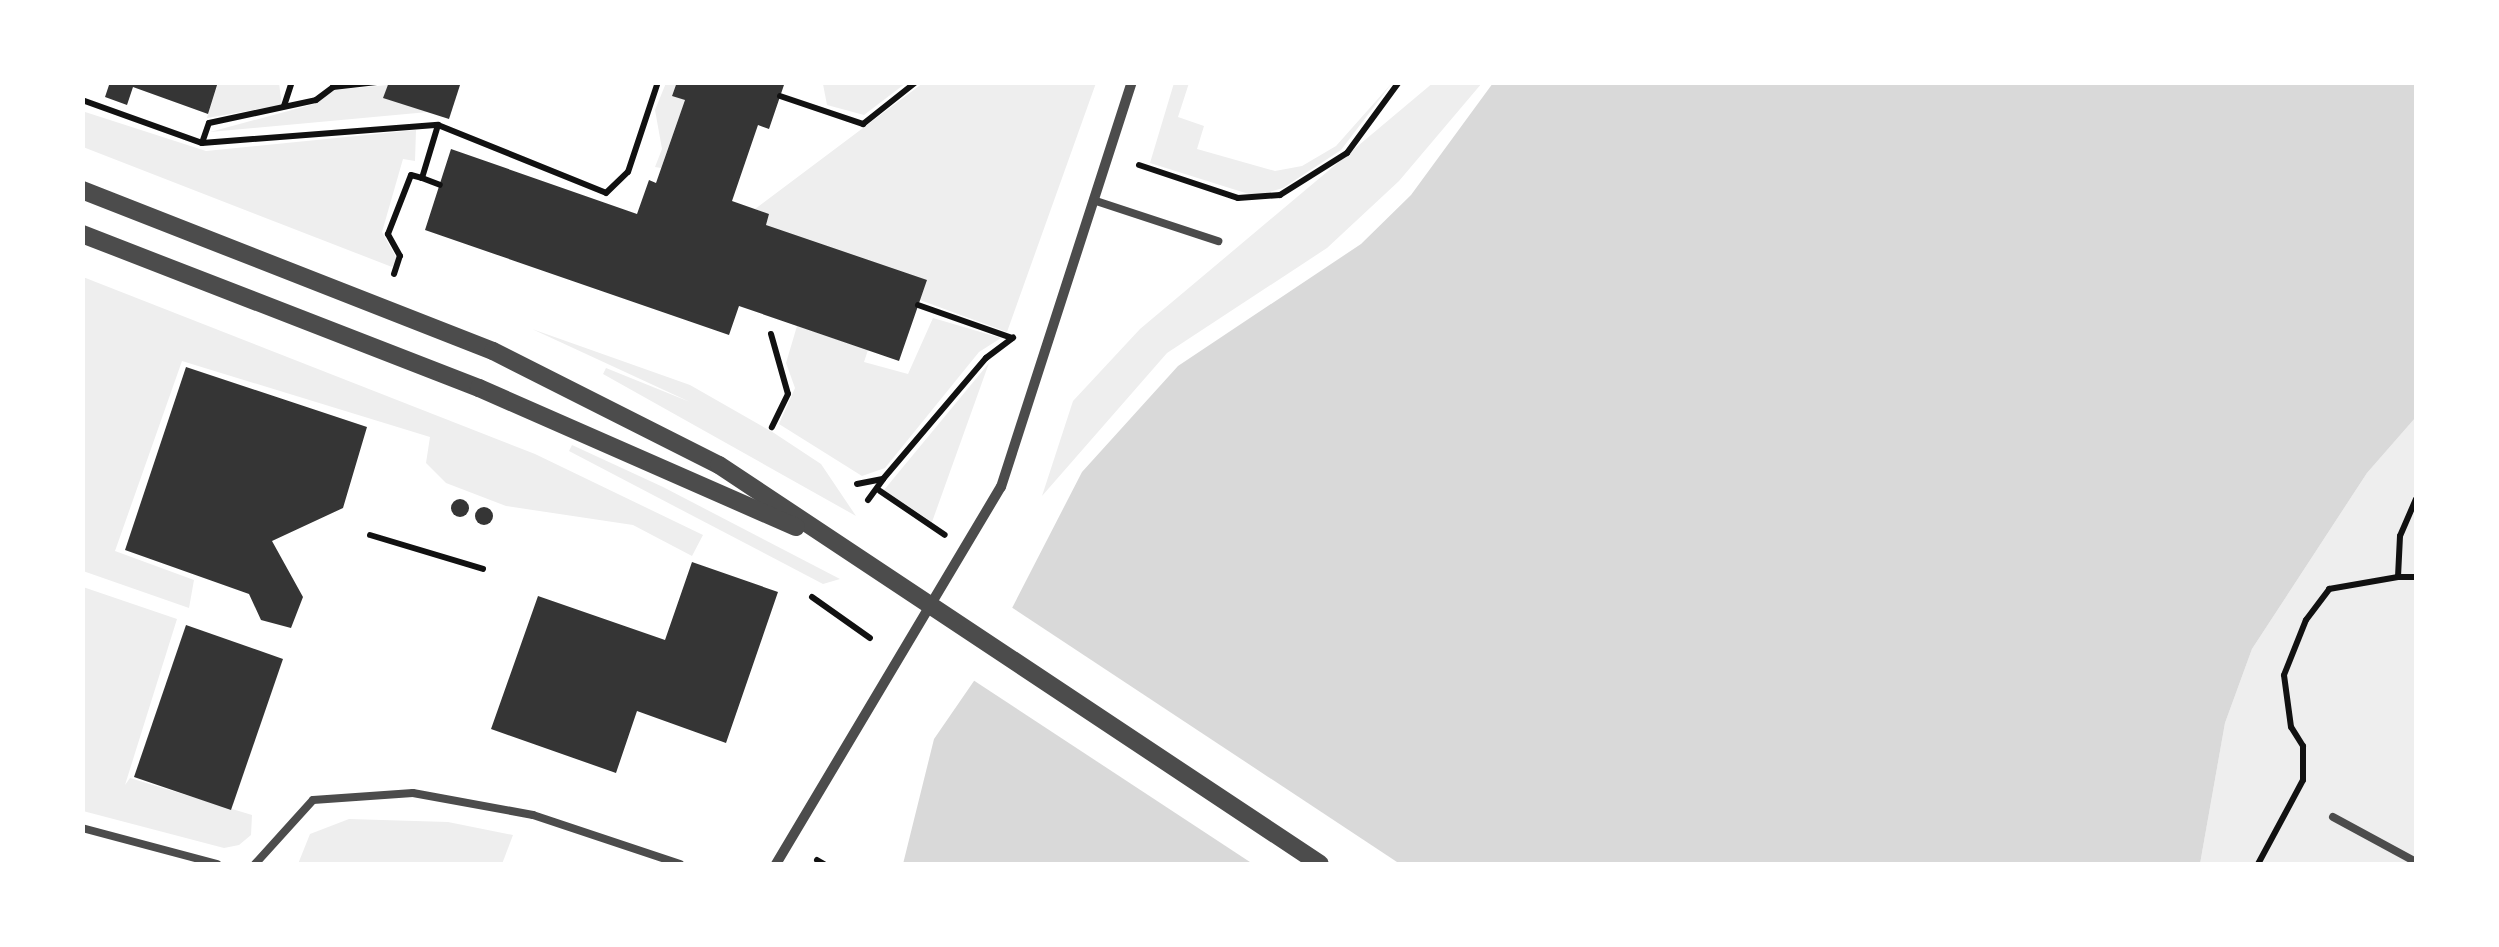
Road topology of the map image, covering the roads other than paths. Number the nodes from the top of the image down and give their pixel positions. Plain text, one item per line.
1 (1132, 82) edge
2 (82, 190) edge
3 (1093, 200) junction
4 (82, 234) edge
5 (1218, 241) dead end
6 (824, 538) junction
7 (2333, 817) dead end
8 (82, 828) edge
9 (2416, 862) edge
10 (217, 864) edge
11 (255, 864) edge
12 (680, 864) edge
13 (776, 864) edge
14 (1320, 864) edge

1 - 3 street
2 - 6 street
3 - 5 lane
3 - 13 street
4 - 6 street
6 - 14 street
7 - 9 lane
8 - 10 lane
11 - 12 lane

